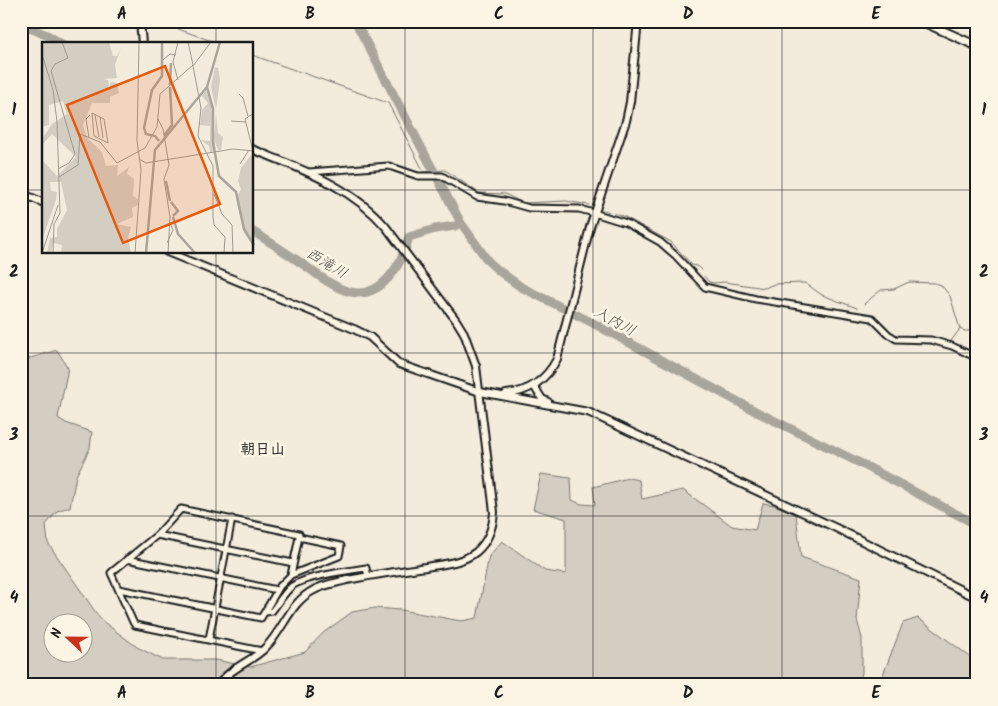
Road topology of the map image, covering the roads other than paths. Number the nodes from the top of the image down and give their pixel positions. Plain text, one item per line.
1 (140, 21) edge
2 (638, 21) edge
3 (921, 21) edge
4 (142, 42) edge
5 (977, 46) edge
6 (254, 150) edge
7 (309, 172) junction
8 (21, 193) edge
9 (42, 201) edge
10 (594, 213) junction
11 (172, 254) edge
12 (977, 358) edge
13 (534, 386) junction
14 (480, 392) junction
15 (495, 395) junction
16 (551, 404) junction
17 (232, 520) junction
18 (157, 534) junction
19 (299, 538) junction
20 (226, 549) junction
21 (127, 559) junction
22 (293, 563) junction
23 (291, 575) junction
24 (368, 576) junction
25 (221, 578) junction
26 (118, 589) junction
27 (277, 590) junction
28 (977, 598) edge
29 (214, 609) junction
30 (266, 612) junction
31 (209, 639) junction
32 (262, 650) junction
33 (219, 685) edge

1 - 4 street
2 - 10 street
3 - 5 main road
6 - 7 street
7 - 10 street
7 - 14 street
8 - 9 street
10 - 12 street
10 - 13 street
11 - 14 street
13 - 15 street
13 - 16 street
14 - 15 street
14 - 24 street
15 - 16 street
16 - 28 street
17 - 18 street
17 - 19 street
17 - 20 street
18 - 20 street
18 - 21 street
19 - 22 street
19 - 23 street
20 - 22 street
20 - 25 street
21 - 25 street
21 - 26 street
22 - 23 street
23 - 27 street
24 - 30 street
24 - 32 street
25 - 27 street
25 - 29 street
26 - 29 street
26 - 31 street
27 - 30 street
29 - 30 street
29 - 31 street
31 - 32 street
32 - 33 street

